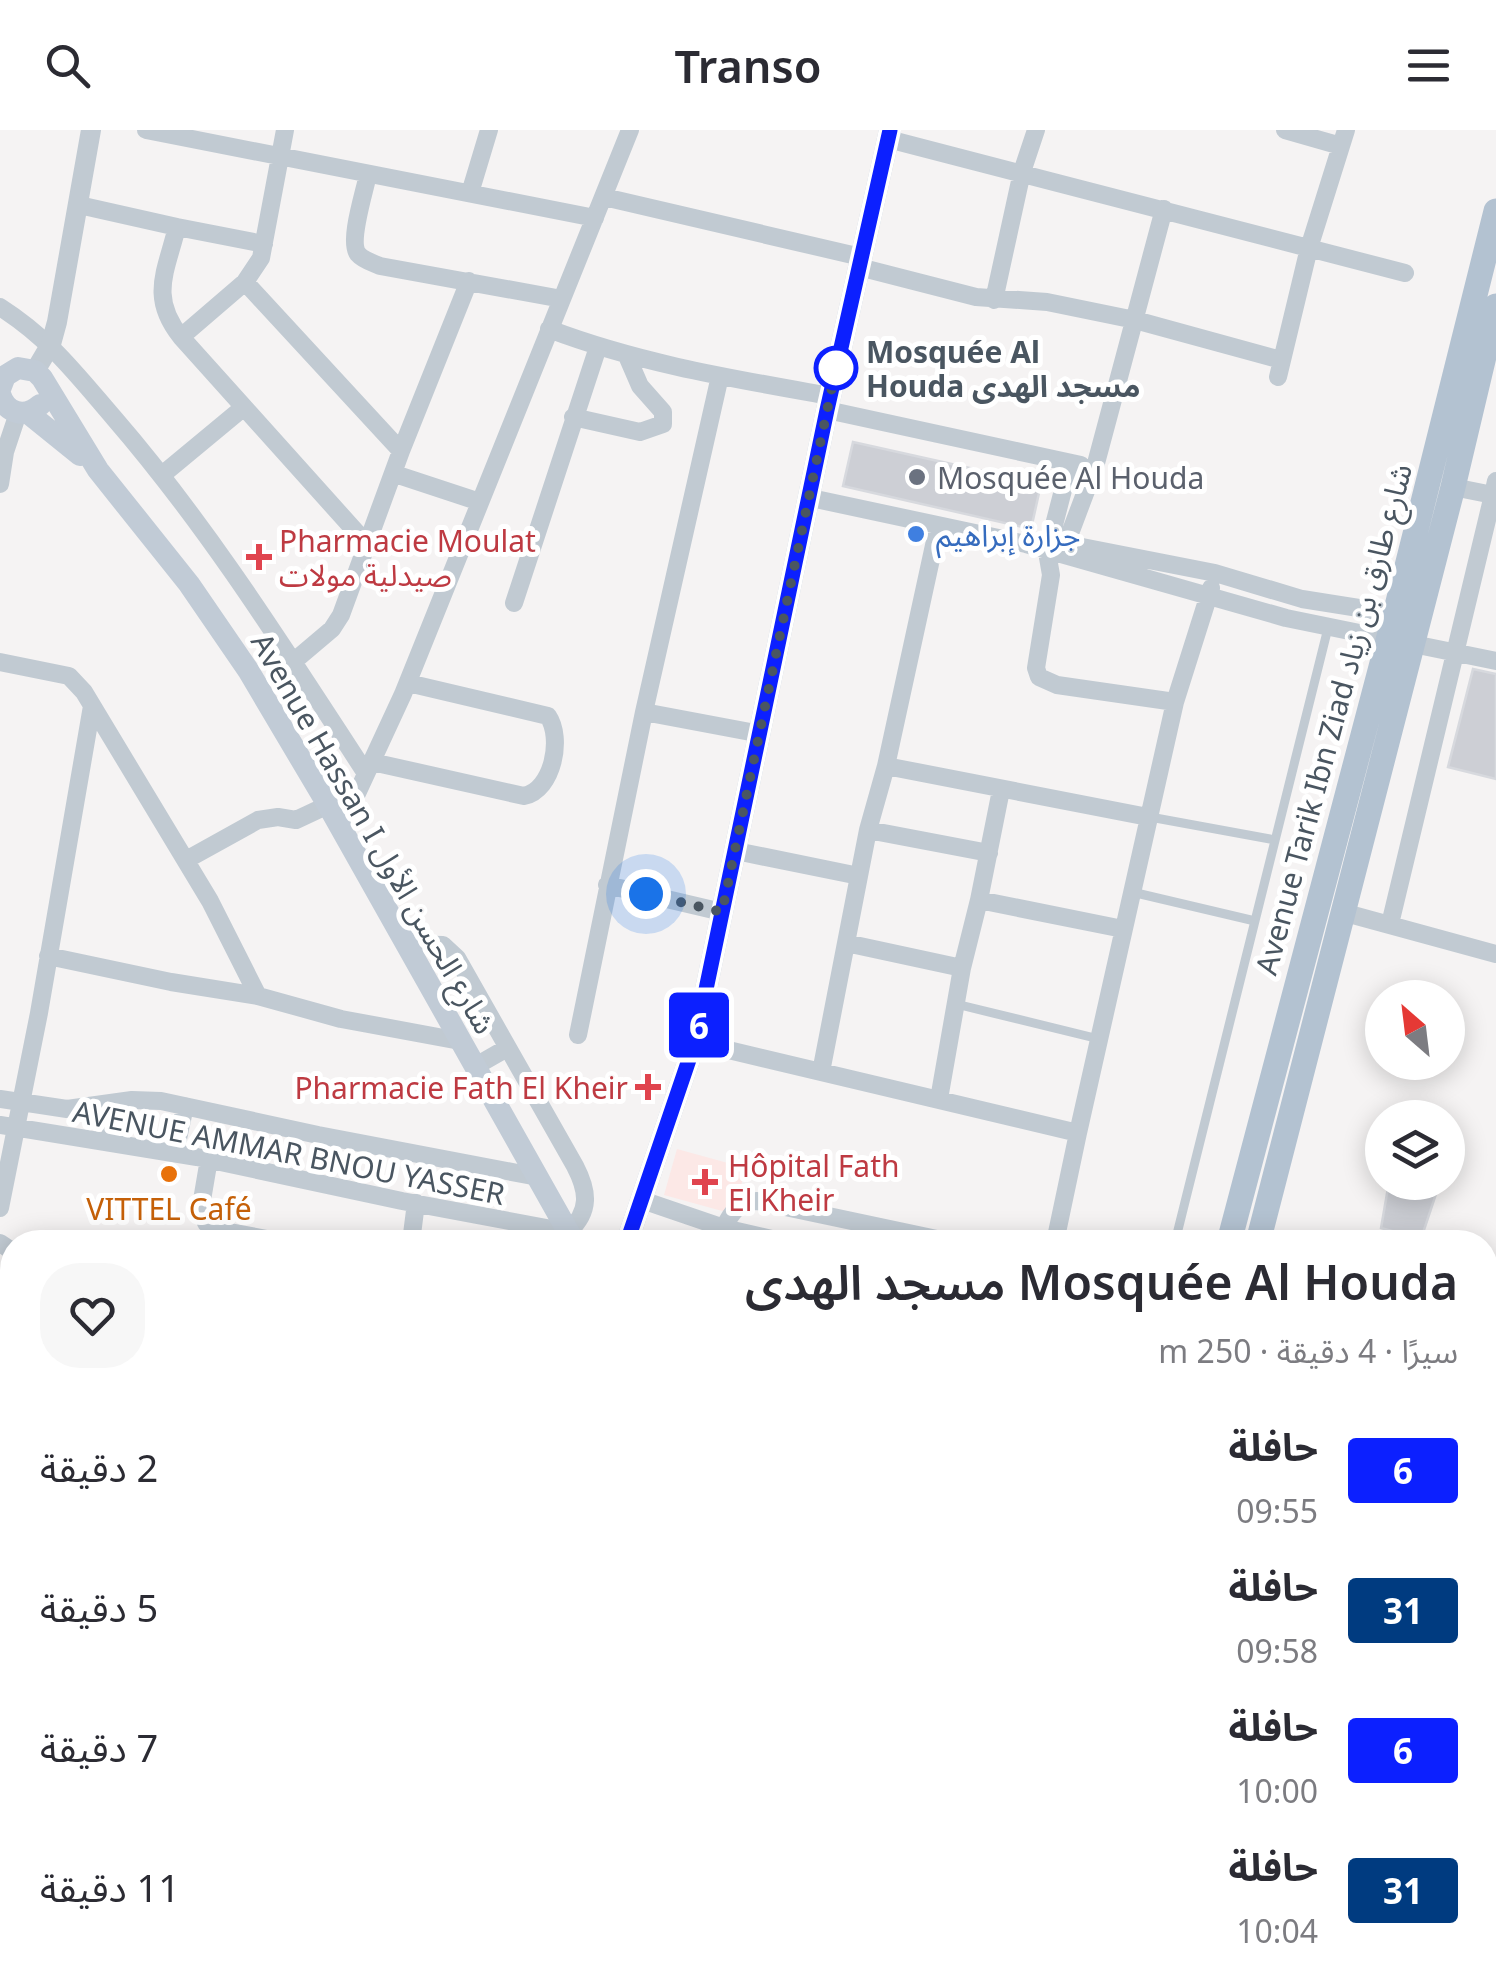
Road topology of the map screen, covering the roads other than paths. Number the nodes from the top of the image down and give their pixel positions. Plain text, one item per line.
1 (91, 130) edge
2 (146, 130) edge
3 (285, 130) edge
4 (489, 130) edge
5 (630, 130) edge
6 (1036, 130) edge
7 (1286, 130) edge
8 (889, 134) edge
9 (1344, 138) edge
10 (281, 156) junction
11 (1022, 172) junction
12 (368, 174) junction
13 (470, 192) junction
14 (604, 197) junction
15 (79, 205) junction
16 (1164, 210) junction
17 (1496, 211) edge
18 (596, 218) junction
19 (177, 227) junction
20 (264, 244) junction
21 (1309, 248) junction
22 (860, 262) junction
23 (1406, 273) dead end
24 (469, 281) junction
25 (245, 282) junction
26 (562, 299) junction
27 (994, 300) junction
28 (1496, 306) edge
29 (0, 307) edge
30 (1135, 320) junction
31 (550, 330) junction
32 (181, 337) junction
33 (51, 344) junction
34 (598, 347) junction
35 (627, 356) junction
36 (25, 371) edge
37 (720, 376) junction
38 (7, 403) edge
39 (829, 403) junction
40 (244, 408) junction
41 (574, 417) junction
42 (402, 451) junction
43 (1070, 463) junction
44 (1095, 468) junction
45 (98, 470) junction
46 (395, 474) junction
47 (162, 476) junction
48 (0, 484) edge
49 (1454, 487) junction
50 (1495, 490) edge
51 (810, 498) junction
52 (480, 502) junction
53 (938, 527) junction
54 (366, 543) junction
55 (1056, 548) junction
56 (1215, 573) junction
57 (1208, 596) junction
58 (514, 603) dead end
59 (1328, 628) junction
60 (1403, 628) junction
61 (1455, 652) junction
62 (1496, 661) edge
63 (0, 662) edge
64 (292, 662) junction
65 (408, 683) junction
66 (1175, 702) junction
67 (92, 706) junction
68 (644, 712) junction
69 (761, 734) junction
70 (886, 766) junction
71 (368, 767) junction
72 (1002, 790) junction
73 (328, 806) junction
74 (1148, 817) junction
75 (341, 828) junction
76 (868, 830) junction
77 (1275, 840) junction
78 (736, 850) junction
79 (989, 853) junction
80 (186, 860) junction
81 (859, 876) junction
82 (607, 885) junction
83 (1132, 892) junction
84 (978, 900) junction
85 (722, 912) junction
86 (1342, 912) junction
87 (1255, 921) junction
88 (1390, 924) junction
89 (1123, 930) junction
90 (404, 944) junction
91 (846, 944) junction
92 (1496, 954) edge
93 (48, 956) junction
94 (962, 968) junction
95 (258, 996) junction
96 (956, 1004) junction
97 (578, 1035) dead end
98 (1099, 1040) junction
99 (460, 1041) junction
100 (695, 1042) junction
101 (507, 1048) junction
102 (474, 1066) junction
103 (821, 1072) junction
104 (0, 1099) edge
105 (940, 1099) junction
106 (20, 1102) junction
107 (120, 1102) junction
108 (185, 1106) junction
109 (8, 1126) edge
110 (1078, 1133) junction
111 (108, 1142) junction
112 (174, 1153) junction
113 (210, 1159) junction
114 (538, 1177) junction
115 (642, 1200) junction
116 (416, 1204) junction
117 (0, 1208) edge
118 (220, 1230) edge
119 (413, 1230) edge
120 (538, 1230) edge
121 (567, 1230) edge
122 (575, 1230) edge
123 (631, 1230) edge
124 (716, 1230) edge
125 (729, 1230) edge
126 (875, 1230) edge
127 (1058, 1230) edge
128 (1178, 1230) edge
129 (1232, 1230) edge
130 (1261, 1230) edge

1 - 15 street
2 - 10 street
3 - 10 street
4 - 13 street
5 - 14 street
6 - 11 street
7 - 9 street
8 - 11 street
8 - 22 main road
9 - 21 street
10 - 12 street
10 - 20 street
11 - 16 street
11 - 27 street
12 - 13 street
12 - 24 street
13 - 18 street
14 - 18 street
14 - 22 street
15 - 19 street
15 - 33 street
16 - 21 street
16 - 30 street
17 - 60 main road, Avenue Tarik Ibn Ziad شارع طارق بن زياد
18 - 26 street
19 - 20 street
19 - 32 street
20 - 25 street
21 - 23 street
21 - 30 street
22 - 27 street
22 - 39 main road
24 - 26 street
24 - 42 street
25 - 32 street
25 - 42 street
26 - 31 street
27 - 30 street
28 - 49 main road, Avenue Tarik Ibn Ziad شارع طارق بن زياد
29 - 33 street
30 - 44 street
31 - 34 street
31 - 52 street
32 - 40 street
33 - 36 street
33 - 47 street
34 - 35 street
34 - 41 street
35 - 37 street
35 - 41 street
36 - 38 main road
36 - 38 main road
36 - 45 main road, Avenue Hassan I شارع الحسن الأول
37 - 39 street
37 - 68 street
38 - 45 main road, Avenue Hassan I شارع الحسن الأول
38 - 48 street
39 - 43 street
39 - 51 main road
40 - 47 street
40 - 54 street
41 - 58 street
42 - 46 street
43 - 44 street
43 - 55 street
44 - 55 street
45 - 73 main road, Avenue Hassan I شارع الحسن الأول
46 - 52 street
46 - 54 street
47 - 64 street
49 - 50 street
49 - 60 main road, Avenue Tarik Ibn Ziad شارع طارق بن زياد
50 - 61 street
51 - 53 street
51 - 69 main road
52 - 65 street
53 - 55 street
53 - 70 street
54 - 64 street
55 - 56 street
55 - 57 street
55 - 66 street
56 - 57 street
56 - 60 street
57 - 59 street
57 - 66 street
59 - 60 street
59 - 77 lane
60 - 61 street
60 - 86 main road, Avenue Tarik Ibn Ziad شارع طارق بن زياد
60 - 129 main road, Avenue Tarik Ibn Ziad شارع طارق بن زياد
61 - 62 street
61 - 88 street
63 - 67 street
64 - 71 street
65 - 71 street
65 - 71 street
66 - 74 street
67 - 80 street
67 - 93 street
68 - 69 street
68 - 82 street
69 - 78 main road
70 - 72 street
70 - 76 street
71 - 75 street
72 - 74 street
72 - 79 street
73 - 75 main road, Avenue Hassan I شارع الحسن الأول
73 - 80 street
74 - 77 lane
74 - 83 street
75 - 90 main road, Avenue Hassan I شارع الحسن الأول
76 - 79 street
76 - 81 street
77 - 87 lane
78 - 81 street
78 - 85 main road
79 - 84 street
80 - 95 street
81 - 91 street
82 - 85 street
82 - 97 street
83 - 87 lane
83 - 89 street
84 - 89 street
84 - 94 street
85 - 100 main road
86 - 88 street
86 - 130 main road, Avenue Tarik Ibn Ziad شارع طارق بن زياد
87 - 128 lane
88 - 92 street
89 - 98 street
90 - 99 main road, Avenue Hassan I شارع الحسن الأول
90 - 101 street
91 - 94 street
91 - 103 street
93 - 95 street
93 - 106 street
94 - 96 street
95 - 99 street
96 - 98 lane
96 - 105 street
98 - 110 street
99 - 102 main road, Avenue Hassan I شارع الحسن الأول
100 - 103 street
100 - 115 main road
101 - 102 street
101 - 122 street
102 - 114 main road, Avenue Hassan I شارع الحسن الأول
103 - 105 street
104 - 106 street
105 - 110 street
106 - 107 street
106 - 109 street
107 - 108 street
107 - 111 street
108 - 112 street
108 - 114 street
109 - 111 street, AVENUE AMMAR BNOU YASSER
109 - 117 street
110 - 127 street
111 - 112 street, AVENUE AMMAR BNOU YASSER
112 - 113 street, AVENUE AMMAR BNOU YASSER
113 - 116 street, AVENUE AMMAR BNOU YASSER
113 - 118 street
114 - 121 main road, Avenue Hassan I شارع الحسن الأول
115 - 123 main road
115 - 124 street
116 - 119 street
116 - 120 street, AVENUE AMMAR BNOU YASSER
125 - 126 street

